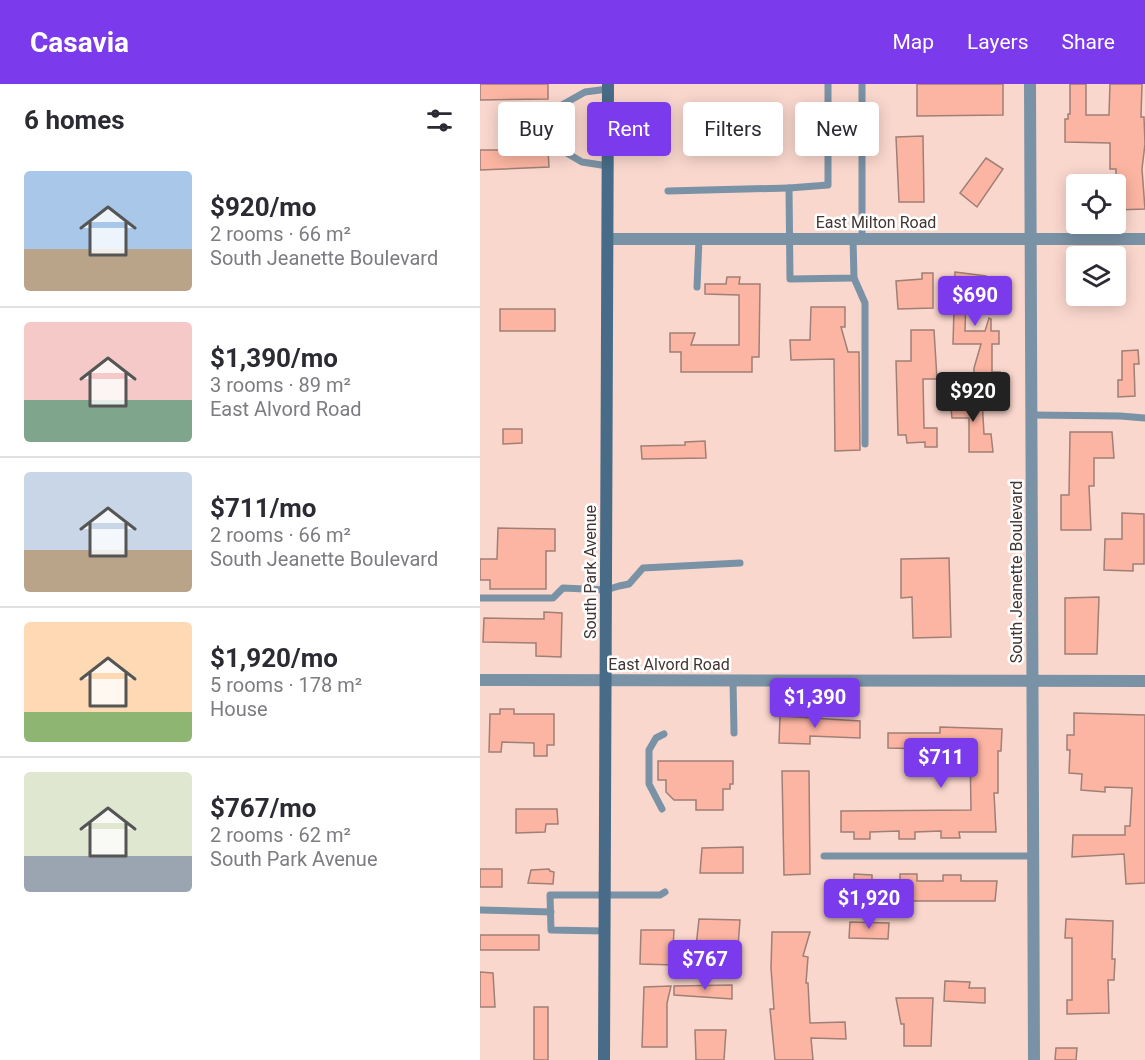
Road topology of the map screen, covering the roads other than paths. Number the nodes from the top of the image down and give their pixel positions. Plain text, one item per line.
1 (828, 84) edge
2 (862, 84) edge
3 (1030, 84) edge
4 (608, 86) edge
5 (608, 166) junction
6 (789, 188) junction
7 (668, 191) dead end
8 (608, 239) junction
9 (699, 239) junction
10 (790, 239) junction
11 (858, 239) junction
12 (1031, 239) junction
13 (1145, 239) edge
14 (854, 278) junction
15 (697, 287) dead end
16 (1032, 414) junction
17 (1145, 418) edge
18 (865, 444) dead end
19 (740, 563) dead end
20 (606, 590) junction
21 (480, 598) edge
22 (480, 681) edge
23 (605, 681) junction
24 (733, 681) junction
25 (1033, 681) junction
26 (1145, 681) edge
27 (734, 733) dead end
28 (664, 734) dead end
29 (662, 809) dead end
30 (824, 856) dead end
31 (1033, 856) junction
32 (664, 891) dead end
33 (604, 896) junction
34 (480, 910) edge
35 (551, 912) junction
36 (604, 931) junction
37 (604, 1060) edge
38 (1034, 1060) edge

1 - 6 lane
2 - 11 lane
3 - 12 street, South Jeanette Boulevard
4 - 5 main road, South Park Avenue
4 - 5 lane
5 - 8 main road, South Park Avenue
6 - 7 lane
6 - 10 lane
8 - 9 street, East Milton Road
8 - 20 main road, South Park Avenue
9 - 10 street, East Milton Road
9 - 15 lane
10 - 11 street, East Milton Road
10 - 14 lane
11 - 12 street, East Milton Road
11 - 14 lane
12 - 13 street, East Milton Road
12 - 16 street, South Jeanette Boulevard
14 - 18 lane
16 - 17 lane
16 - 25 street, South Jeanette Boulevard
19 - 20 lane
20 - 21 lane
20 - 23 main road, South Park Avenue
22 - 23 street, East Alvord Road
23 - 24 street, East Alvord Road
23 - 33 main road, South Park Avenue
24 - 25 street, East Alvord Road
24 - 27 lane
25 - 26 street, East Alvord Road
25 - 31 street, South Jeanette Boulevard
28 - 29 lane
30 - 31 lane
31 - 38 street, South Jeanette Boulevard
32 - 33 lane
33 - 35 lane
33 - 36 main road, South Park Avenue
34 - 35 lane
35 - 36 lane
36 - 37 main road, South Park Avenue

